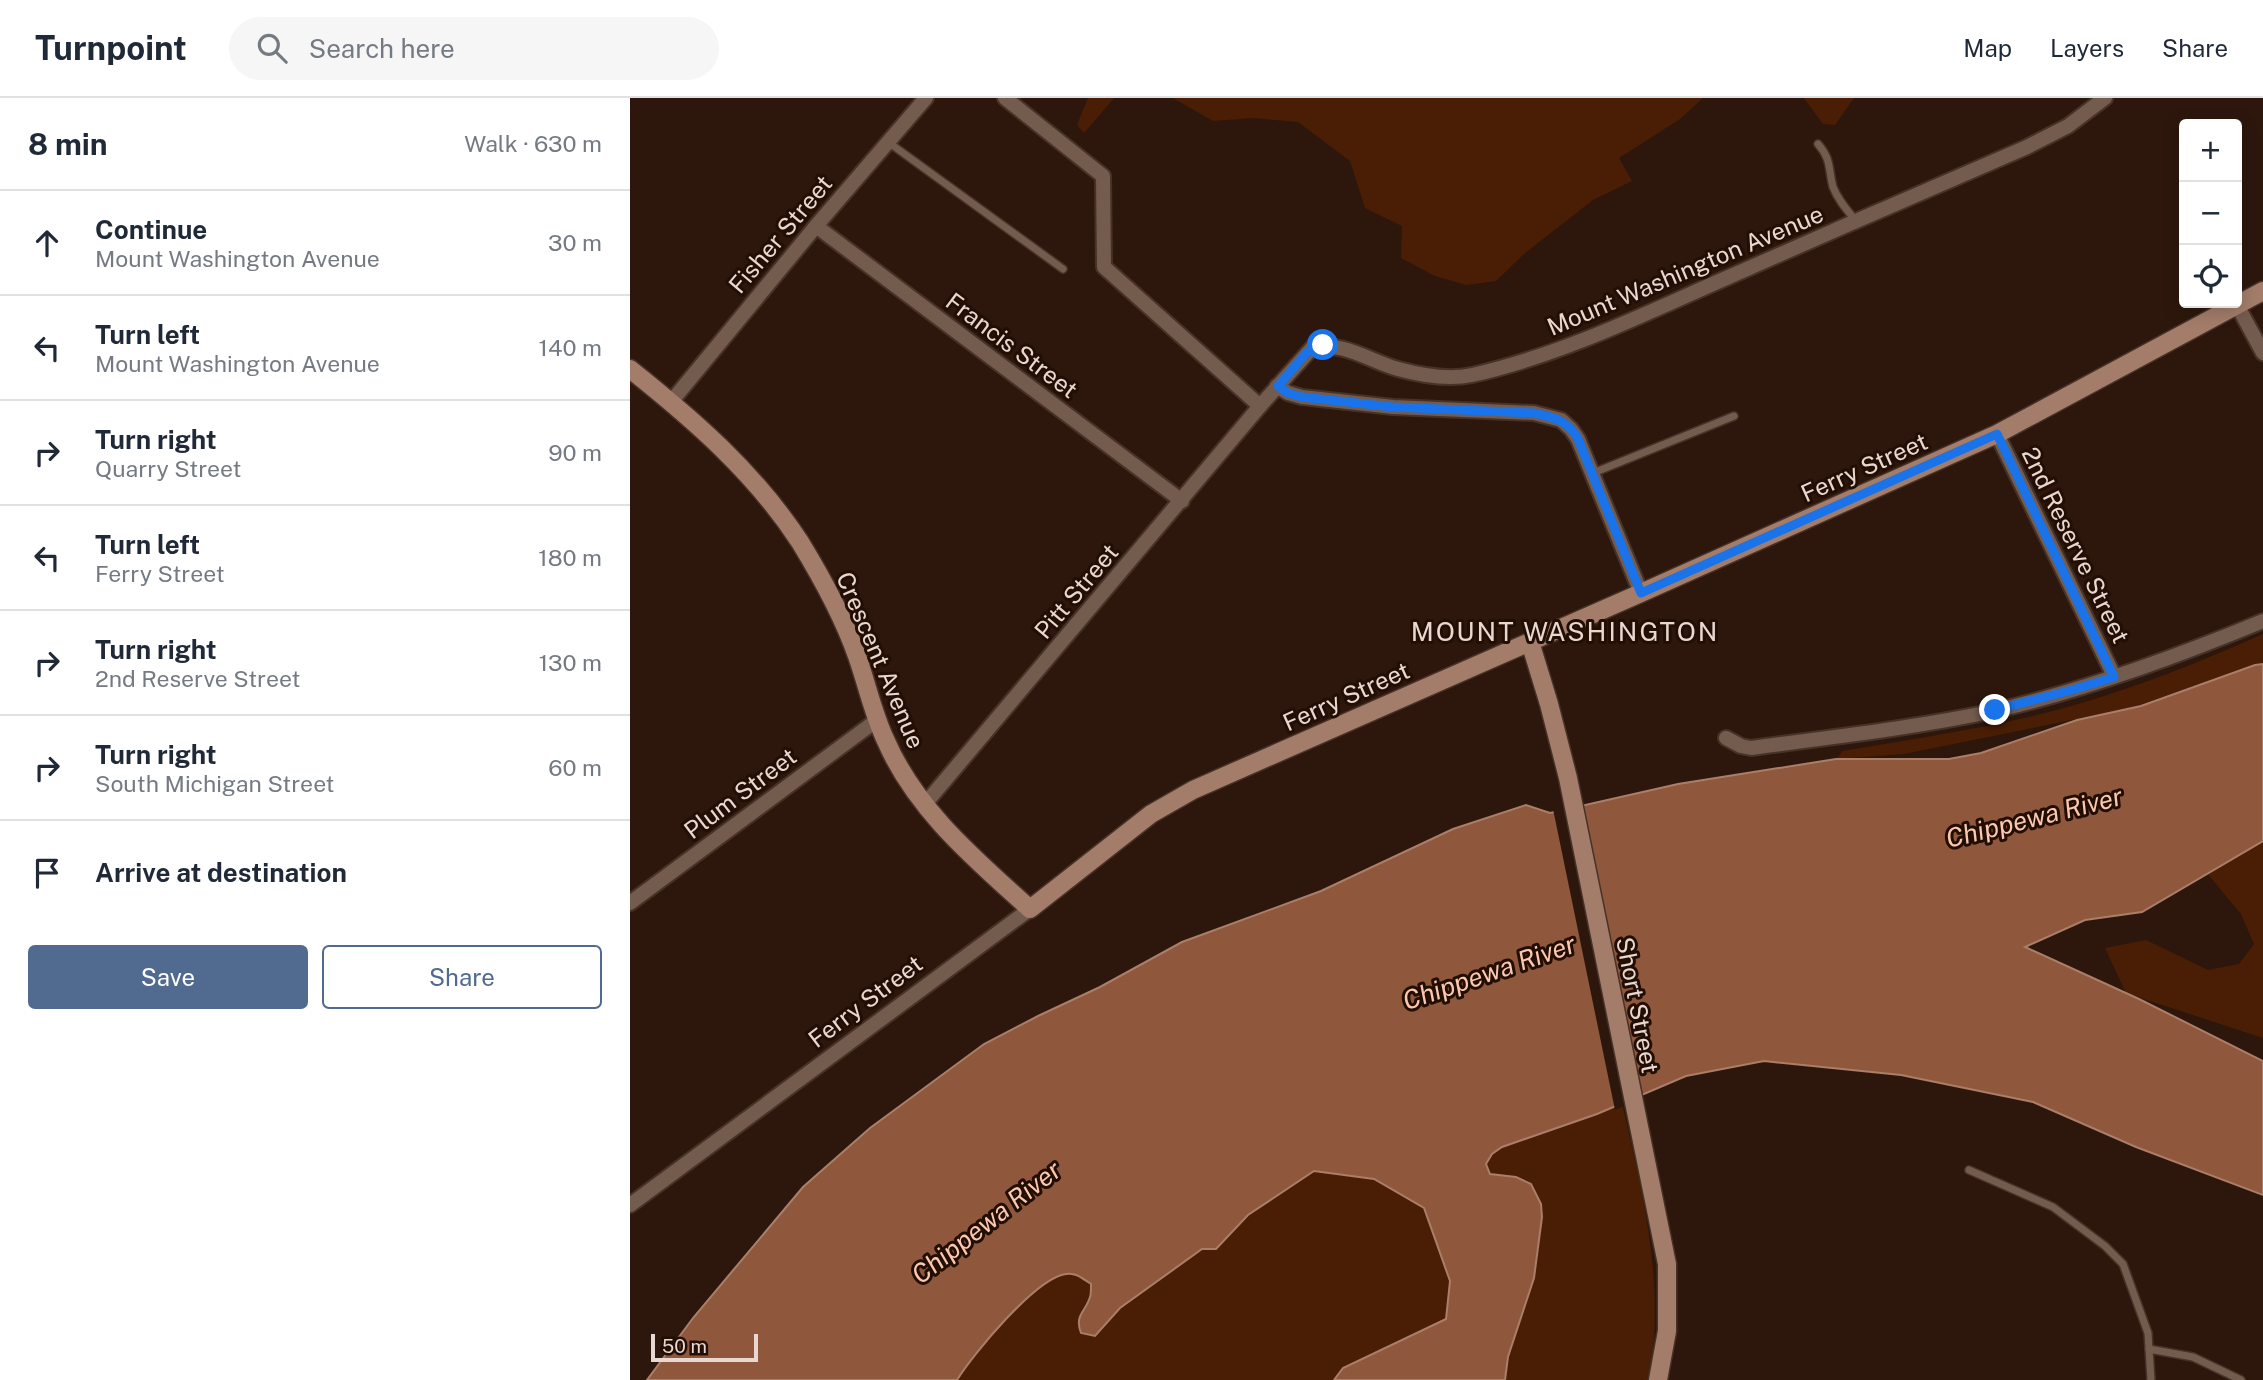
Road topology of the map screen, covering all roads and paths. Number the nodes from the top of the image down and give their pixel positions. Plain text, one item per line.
1 (926, 98) edge
2 (1006, 98) edge
3 (2105, 98) edge
4 (888, 142) junction
5 (1818, 144) dead end
6 (1856, 221) junction
7 (816, 226) junction
8 (1063, 269) dead end
9 (2263, 291) edge
10 (2242, 302) edge
11 (2230, 308) edge
12 (2238, 308) edge
13 (2263, 353) edge
14 (630, 369) edge
15 (1278, 386) junction
16 (671, 401) junction
17 (1260, 406) junction
18 (1734, 416) dead end
19 (1997, 434) junction
20 (1592, 474) junction
21 (1182, 501) junction
22 (1641, 593) junction
23 (2263, 621) edge
24 (1530, 642) junction
25 (2114, 677) junction
26 (877, 719) junction
27 (1726, 738) dead end
28 (925, 804) junction
29 (630, 903) edge
30 (1030, 909) junction
31 (1969, 1170) dead end
32 (630, 1205) edge
33 (2149, 1349) junction
34 (1658, 1380) edge
35 (2151, 1380) edge
36 (2241, 1380) edge

1 - 4 street, Fisher Street
2 - 17 street
3 - 6 street, Mount Washington Avenue
4 - 7 street, Fisher Street
4 - 8 lane
5 - 6 lane
6 - 15 street, Mount Washington Avenue
7 - 16 street, Fisher Street
7 - 21 street, Francis Street
9 - 10 main road, Ferry Street
11 - 19 main road, Ferry Street
12 - 13 street
14 - 16 main road, Crescent Avenue
15 - 17 street, Mount Washington Avenue
15 - 20 street
16 - 26 main road, Crescent Avenue
17 - 21 street, Pitt Street
18 - 20 lane
19 - 22 main road, Ferry Street
19 - 25 street, 2nd Reserve Street
20 - 22 street
21 - 28 street, Pitt Street
22 - 24 main road, Ferry Street
23 - 25 street
24 - 30 main road, Ferry Street
24 - 34 main road, Short Street
25 - 27 street
26 - 28 main road, Crescent Avenue
26 - 29 street, Plum Street
28 - 30 main road, Crescent Avenue
30 - 32 street, Ferry Street
31 - 33 lane
33 - 35 lane
33 - 36 lane

